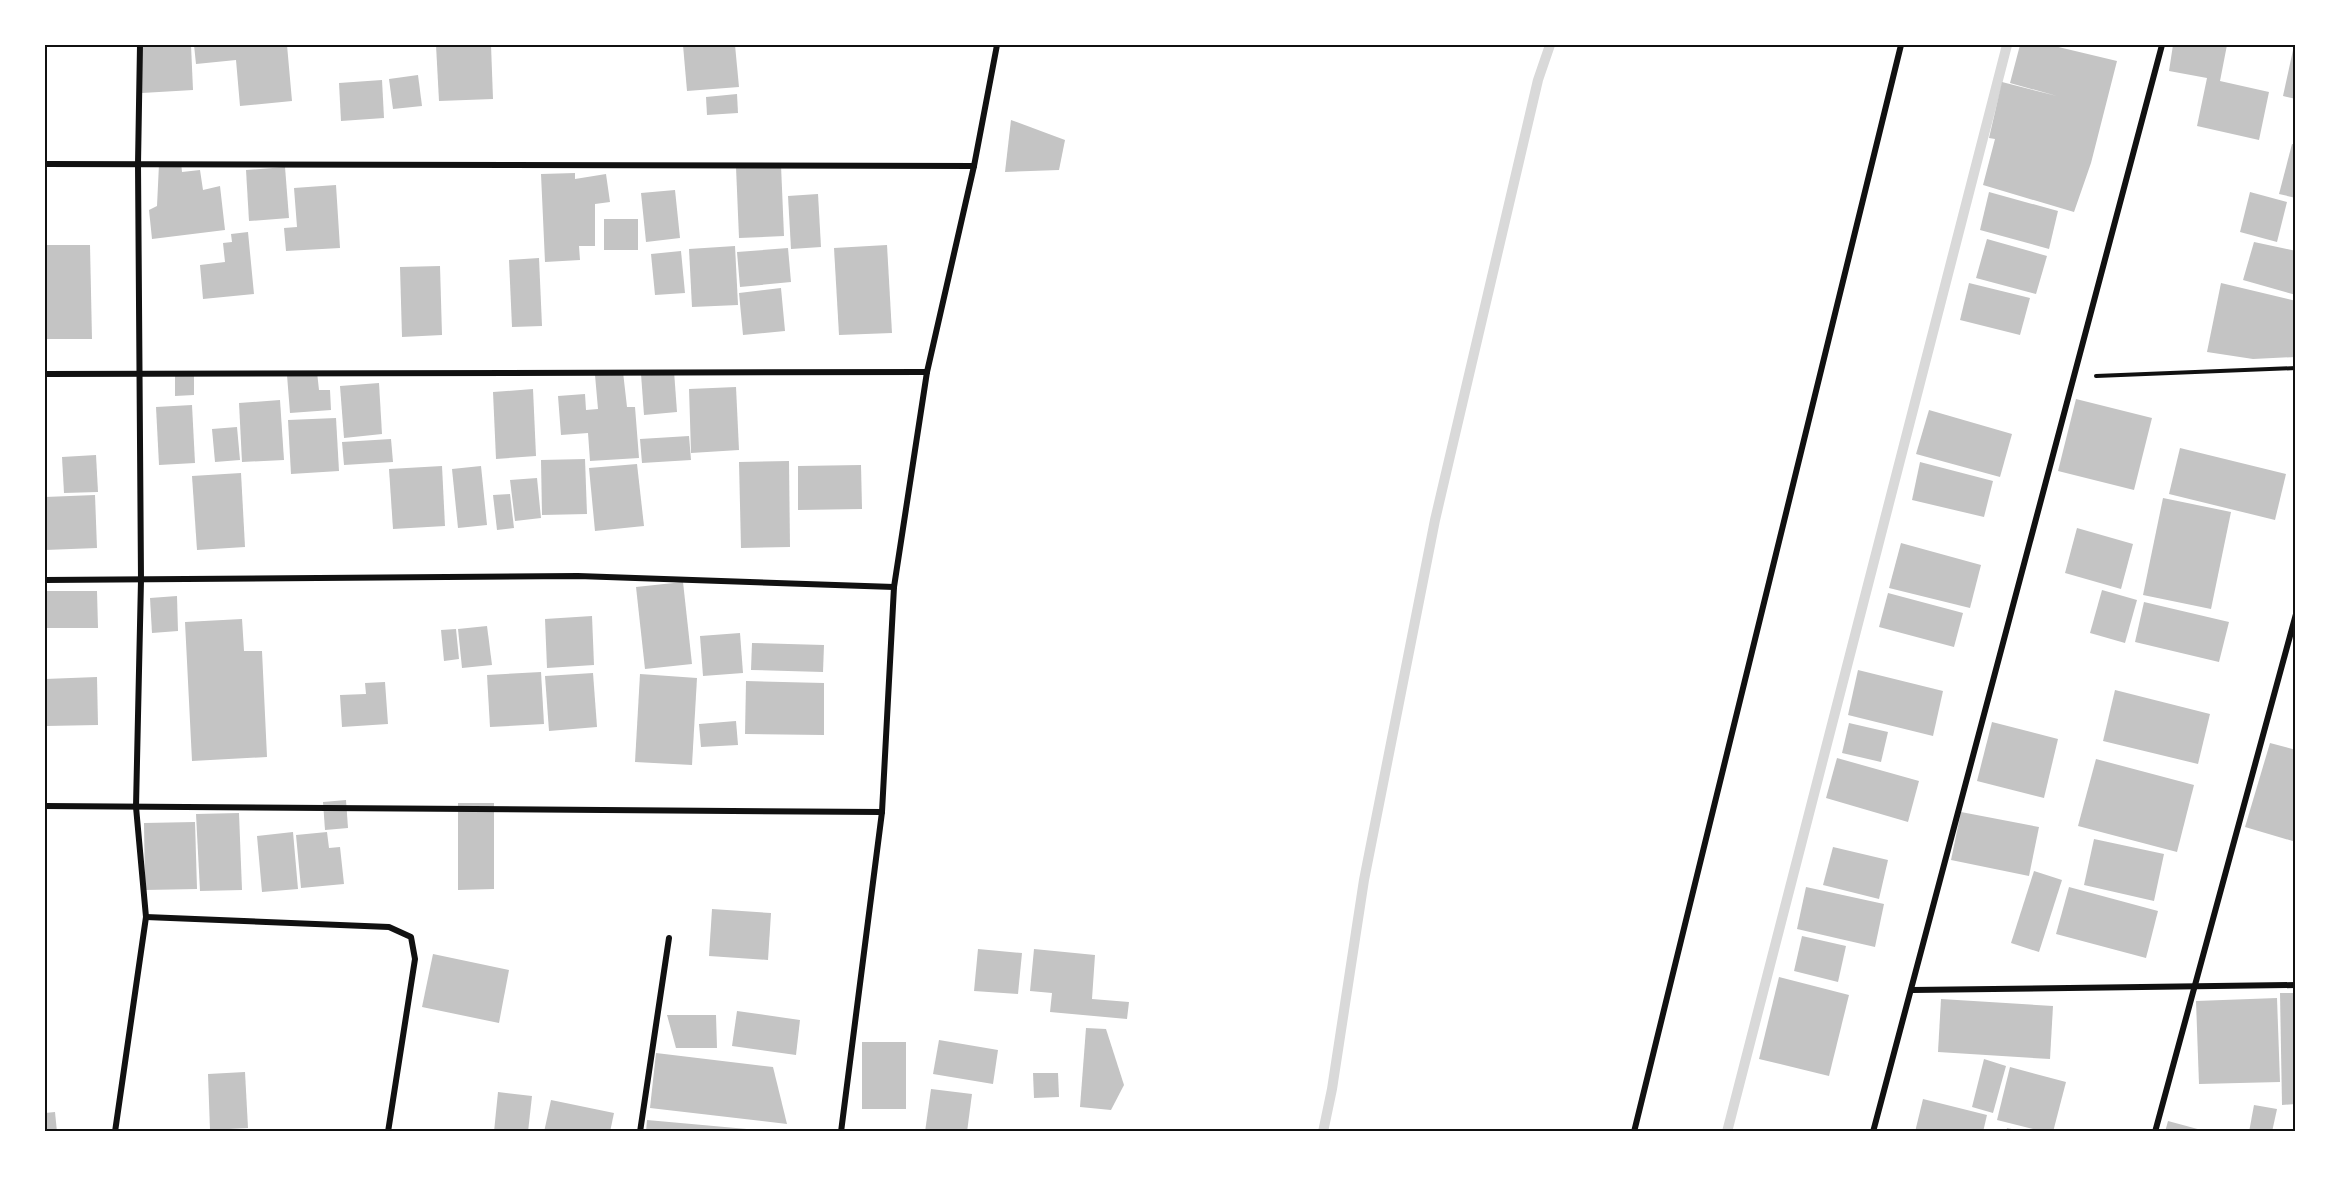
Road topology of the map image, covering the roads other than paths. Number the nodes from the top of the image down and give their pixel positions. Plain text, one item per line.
1 (140, 45) edge
2 (997, 45) edge
3 (1900, 45) edge
4 (2162, 45) edge
5 (45, 164) edge
6 (138, 164) junction
7 (974, 166) junction
8 (927, 372) junction
9 (45, 374) edge
10 (141, 374) junction
11 (45, 580) edge
12 (141, 580) junction
13 (894, 587) junction
14 (2296, 614) edge
15 (45, 806) edge
16 (136, 807) junction
17 (882, 812) junction
18 (146, 916) junction
19 (669, 938) dead end
20 (2296, 985) edge
21 (2195, 987) junction
22 (1912, 990) junction
23 (115, 1132) edge
24 (388, 1132) edge
25 (640, 1132) edge
26 (841, 1132) edge
27 (1634, 1132) edge
28 (1873, 1132) edge
29 (2155, 1132) edge

1 - 6 street
2 - 7 street
3 - 27 street
4 - 22 street
5 - 6 street
6 - 7 street
6 - 10 street
7 - 8 street
8 - 10 street
8 - 13 street
9 - 10 street
10 - 12 street
11 - 12 street
12 - 13 street
12 - 16 street
13 - 17 street
14 - 21 street
15 - 16 street
16 - 17 street
16 - 18 street
17 - 26 street
18 - 23 street
18 - 24 street
19 - 25 street
20 - 21 street
21 - 22 street
21 - 29 street
22 - 28 street

